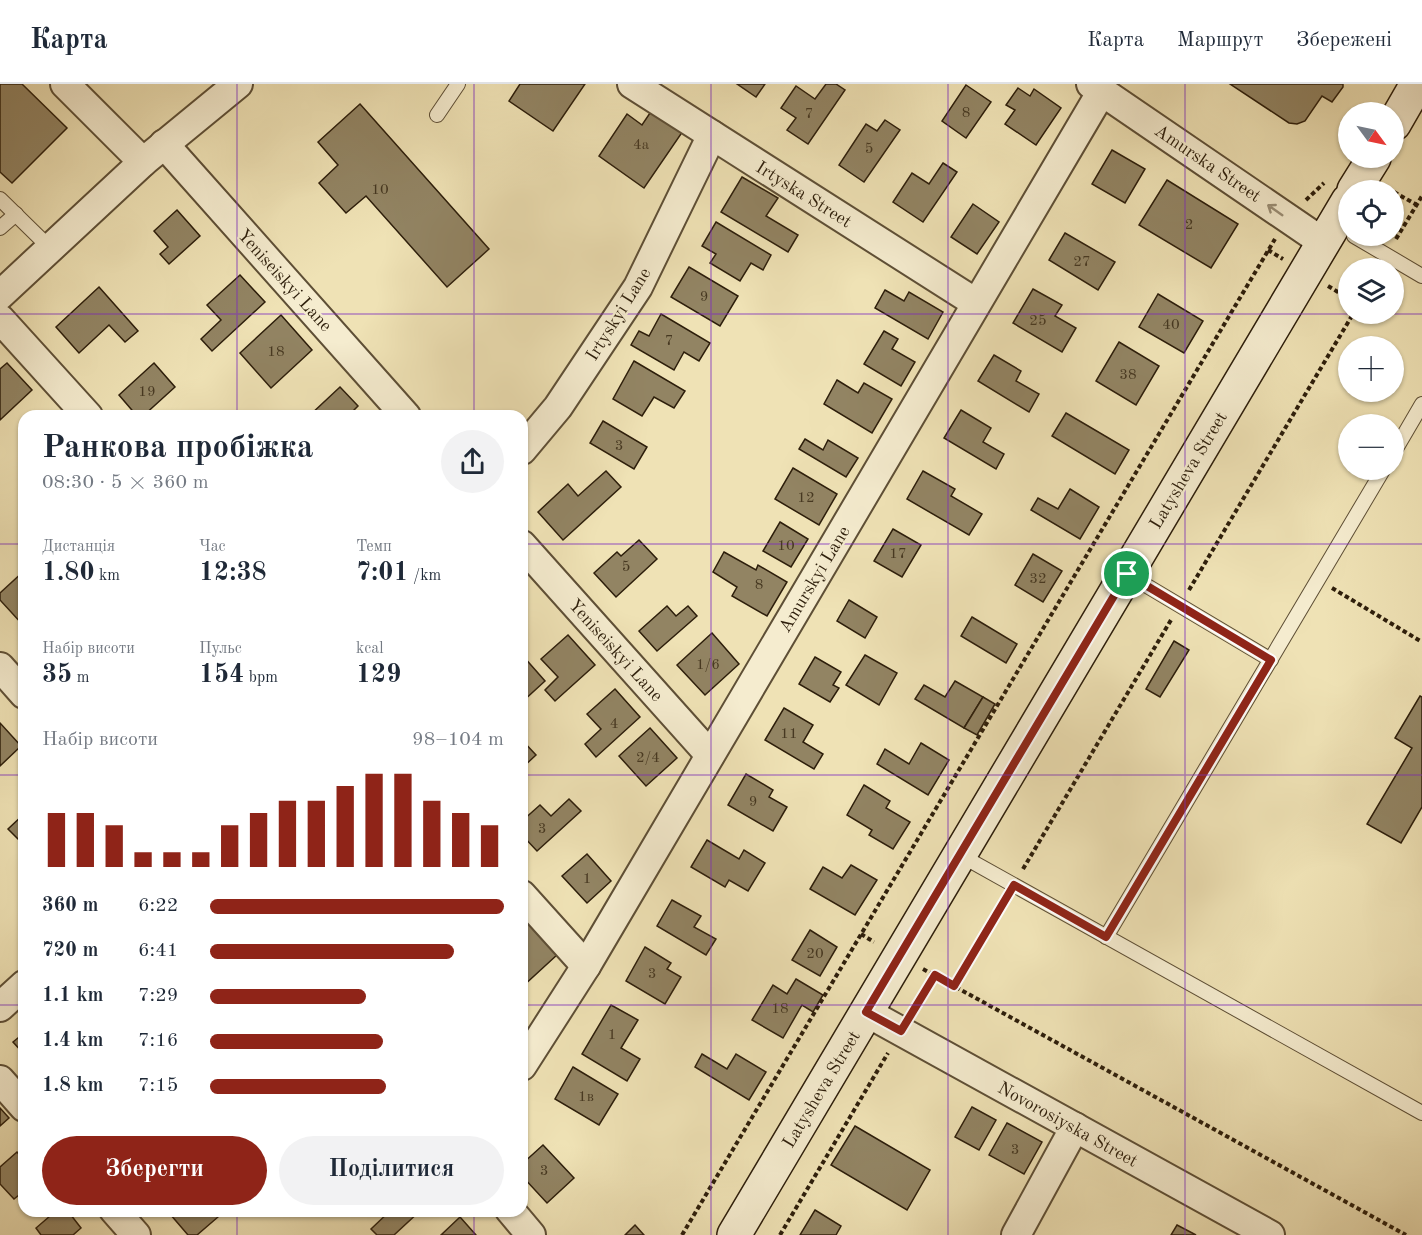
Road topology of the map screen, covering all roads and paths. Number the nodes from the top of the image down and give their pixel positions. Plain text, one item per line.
1 (65, 84) edge
2 (238, 84) edge
3 (458, 84) edge
4 (632, 84) edge
5 (1417, 84) edge
6 (1097, 88) edge
7 (1404, 107) edge
8 (436, 115) dead end
9 (712, 135) junction
10 (154, 153) junction
11 (1422, 196) edge
12 (1404, 198) edge
13 (0, 199) edge
14 (1417, 206) junction
15 (16, 214) junction
16 (1338, 215) edge
17 (1338, 215) edge
18 (1288, 218) junction
19 (1338, 222) edge
20 (0, 228) edge
21 (1377, 246) edge
22 (50, 248) junction
23 (1387, 255) junction
24 (1422, 276) edge
25 (0, 295) edge
26 (976, 303) junction
27 (0, 318) edge
28 (1347, 324) edge
29 (1422, 404) edge
30 (83, 410) edge
31 (400, 410) edge
32 (1417, 424) edge
33 (1404, 440) edge
34 (528, 443) edge
35 (1377, 480) edge
36 (528, 552) edge
37 (1127, 574) junction
38 (1318, 580) junction
39 (1179, 606) junction
40 (1422, 642) edge
41 (1271, 660) junction
42 (0, 667) edge
43 (18, 686) edge
44 (710, 755) junction
45 (960, 855) junction
46 (1014, 885) junction
47 (528, 902) edge
48 (861, 934) junction
49 (1106, 937) junction
50 (900, 956) junction
51 (586, 966) junction
52 (935, 975) junction
53 (954, 986) junction
54 (18, 990) edge
55 (0, 1007) edge
56 (866, 1012) junction
57 (901, 1031) junction
58 (528, 1057) edge
59 (0, 1080) edge
60 (18, 1100) edge
61 (1422, 1113) edge
62 (1075, 1127) junction
63 (120, 1217) edge
64 (516, 1217) edge
65 (136, 1235) edge
66 (531, 1235) edge
67 (682, 1235) edge
68 (734, 1235) edge
69 (780, 1235) edge
70 (1016, 1235) edge
71 (1270, 1235) edge
72 (1406, 1235) edge

1 - 10 street, Yeniseiskyi Lane
2 - 10 street
3 - 8 lane
4 - 9 street, Irtyska Street
5 - 7 street
18 -> 6 street, Amurska Street
6 - 26 street, Amurskyi Lane
9 - 26 street, Irtyska Street
9 - 34 street, Irtyskyi Lane
10 - 22 street
10 - 31 street, Yeniseiskyi Lane
11 - 14 path
12 - 14 path
13 - 15 lane
14 - 23 path
15 - 20 lane
15 - 22 lane
16 - 18 street, Amurska Street
17 - 18 path
18 - 48 path
19 - 37 street, Latysheva Street
21 - 23 lane
22 - 25 street
23 - 24 lane
26 - 44 street, Amurskyi Lane
27 - 30 street
28 - 39 path
29 - 32 lane
32 - 33 lane
35 - 38 lane
36 - 44 street, Yeniseiskyi Lane
37 - 39 lane
37 - 45 street, Latysheva Street
38 - 40 path
38 - 41 lane
39 - 41 lane
39 - 46 path
41 - 49 lane
42 - 43 street
44 - 51 street, Amurskyi Lane
45 - 46 lane
45 - 50 street, Latysheva Street
46 - 49 lane
46 - 53 path
47 - 51 street
48 - 50 path
48 - 67 path
49 - 61 lane
50 - 52 path
50 - 56 street, Latysheva Street
51 - 58 street, Amurskyi Lane
52 - 53 path
52 - 57 path
53 - 72 path
54 - 55 street
56 - 57 street, Novorosiyska Street
56 - 68 street, Latysheva Street
57 - 62 street, Novorosiyska Street
57 - 69 path
59 - 60 street
62 - 70 street
62 - 71 street, Novorosiyska Street
63 - 65 street
64 - 66 street

